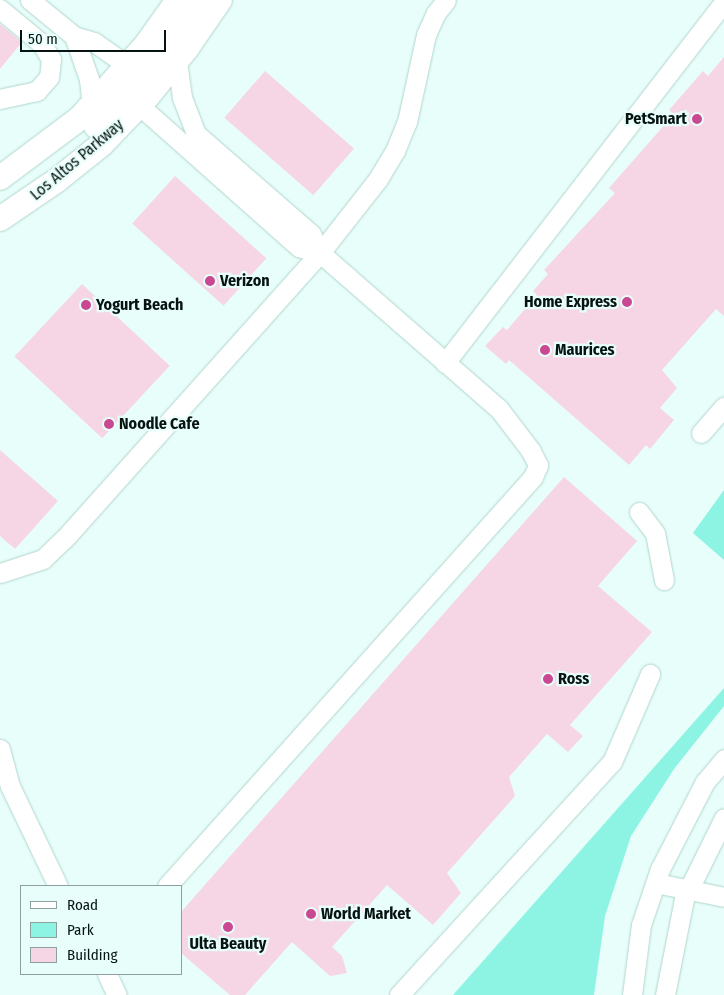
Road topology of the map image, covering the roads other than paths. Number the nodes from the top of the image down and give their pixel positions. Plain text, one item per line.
1 (30, 0) edge
2 (178, 0) edge
3 (197, 0) edge
4 (220, 0) edge
5 (446, 0) edge
6 (724, 2) edge
7 (0, 9) edge
8 (74, 36) junction
9 (178, 60) junction
10 (128, 66) junction
11 (0, 100) edge
12 (92, 106) junction
13 (140, 106) junction
14 (0, 178) edge
15 (0, 212) edge
16 (0, 219) edge
17 (320, 253) junction
18 (445, 363) junction
19 (724, 408) edge
20 (701, 434) dead end
21 (638, 512) dead end
22 (0, 573) edge
23 (664, 580) dead end
24 (650, 674) dead end
25 (0, 749) edge
26 (724, 759) edge
27 (724, 818) edge
28 (656, 883) junction
29 (58, 885) edge
30 (168, 885) edge
31 (687, 890) junction
32 (724, 897) edge
33 (107, 975) edge
34 (117, 995) edge
35 (399, 995) edge
36 (632, 995) edge
37 (665, 995) edge

1 - 8 street
2 - 10 main road, Los Altos Parkway
3 - 13 main road
4 - 9 main road, Los Altos Parkway
5 - 17 street
6 - 18 street
7 - 11 street
8 - 10 street
8 - 12 street
9 - 13 main road, Los Altos Parkway
9 - 17 street
10 - 12 main road, Los Altos Parkway
10 - 15 main road
12 - 14 main road, Los Altos Parkway
13 - 16 main road, Los Altos Parkway
13 - 17 street
17 - 18 street
17 - 22 street
18 - 30 street
19 - 20 street
21 - 23 street
24 - 35 street
25 - 29 street
26 - 28 street
27 - 31 street
28 - 31 street
28 - 36 street
31 - 32 street
31 - 37 street
33 - 34 street

